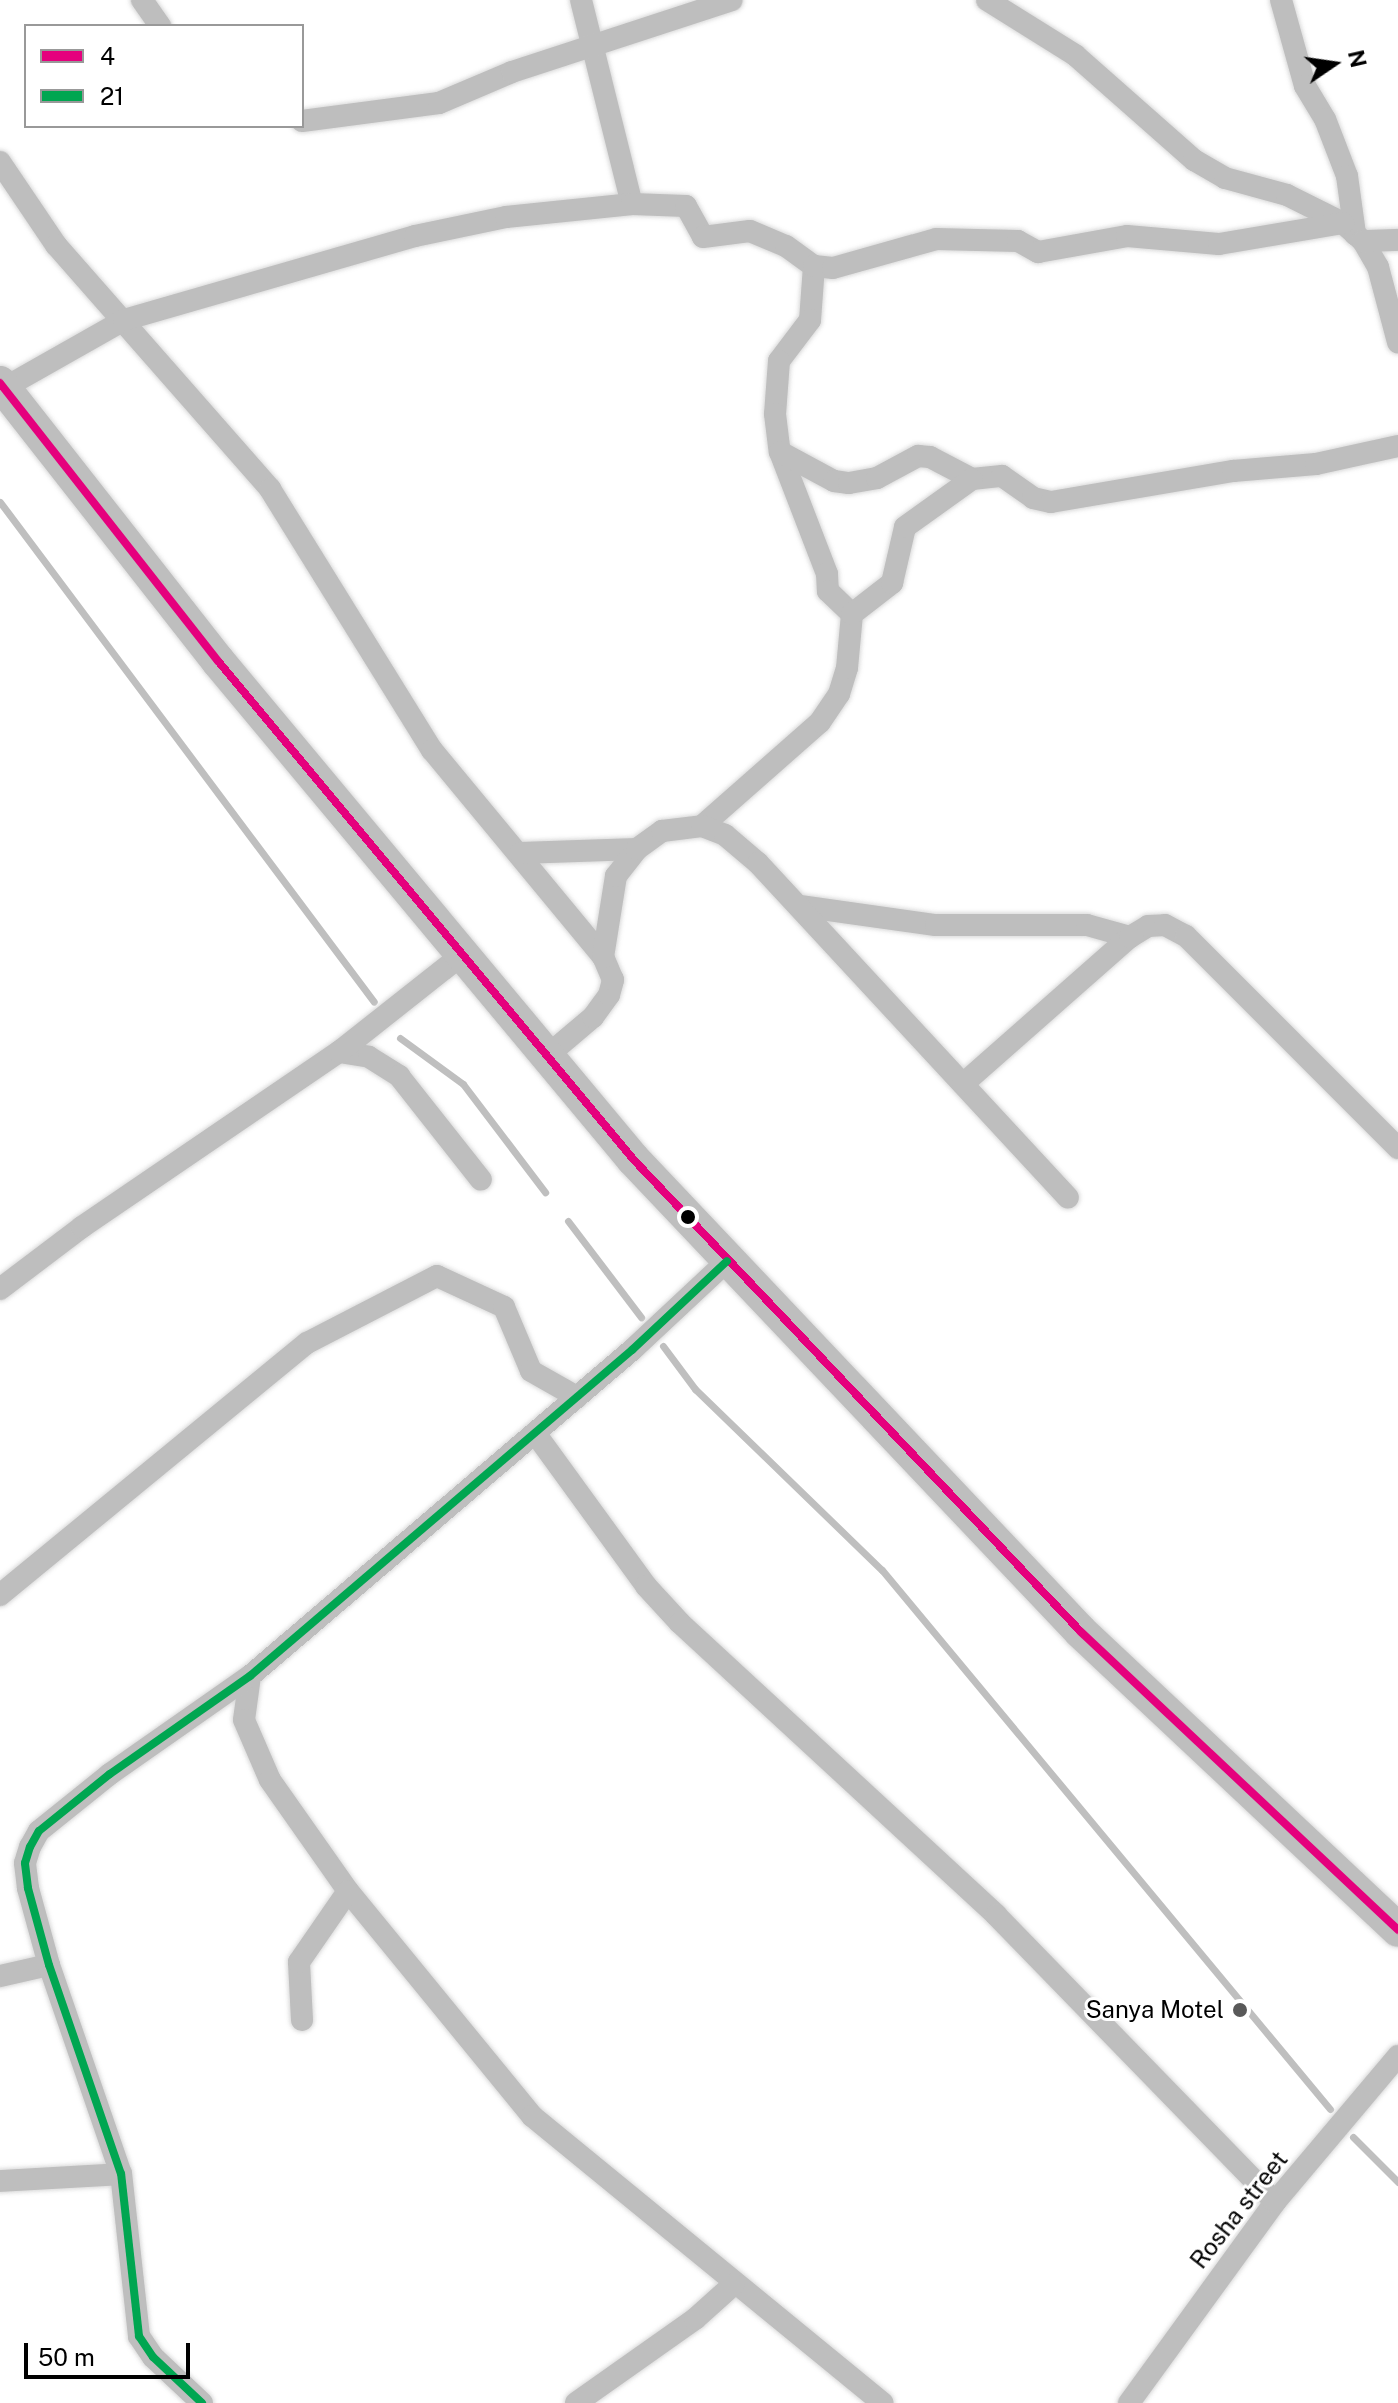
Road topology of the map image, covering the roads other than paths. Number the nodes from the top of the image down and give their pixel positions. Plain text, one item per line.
1 (142, 0) edge
2 (581, 0) edge
3 (732, 0) edge
4 (987, 0) edge
5 (1281, 0) edge
6 (159, 24) edge
7 (593, 49) junction
8 (304, 121) edge
9 (0, 162) edge
10 (632, 204) junction
11 (1354, 233) junction
12 (1398, 240) edge
13 (814, 266) junction
14 (124, 320) junction
15 (1397, 339) edge
16 (2, 386) edge
17 (1398, 446) edge
18 (780, 452) junction
19 (972, 479) junction
20 (852, 614) junction
21 (702, 826) junction
22 (637, 849) junction
23 (520, 853) junction
24 (800, 906) junction
25 (1130, 937) junction
26 (463, 954) junction
27 (603, 957) junction
28 (339, 1052) junction
29 (548, 1055) junction
30 (963, 1084) junction
31 (1398, 1148) edge
32 (481, 1180) dead end
33 (1068, 1198) dead end
34 (727, 1261) junction
35 (0, 1289) edge
36 (577, 1397) junction
37 (535, 1433) junction
38 (0, 1595) edge
39 (250, 1676) junction
40 (348, 1891) junction
41 (1398, 1930) edge
42 (49, 1965) junction
43 (0, 1976) edge
44 (302, 2020) dead end
45 (1398, 2056) edge
46 (121, 2174) junction
47 (0, 2181) edge
48 (1275, 2202) junction
49 (734, 2284) junction
50 (202, 2403) edge
51 (576, 2403) edge
52 (883, 2403) edge
53 (1129, 2403) edge

1 - 6 street
2 - 7 street
3 - 7 street
4 - 11 street
5 - 11 street
7 - 8 street
7 - 10 street
9 - 14 street
10 - 13 street
10 - 14 street
11 - 12 street
11 - 13 street
11 - 15 street
13 - 18 street
14 - 16 street
14 - 23 street
16 - 26 highway
17 - 19 street
18 - 19 street
18 - 20 street
19 - 20 street
20 - 21 street
21 - 22 street
21 - 24 street
22 - 23 street
22 - 27 street
23 - 27 street
24 - 25 street
24 - 30 street
25 - 30 street
25 - 31 street
26 - 28 street
26 - 29 highway
27 - 29 street
28 - 32 street
28 - 35 street
29 - 34 highway
30 - 33 street
34 - 36 street
34 - 41 highway
36 - 37 street
36 - 38 street
37 - 39 street
37 - 48 street
39 - 40 street
39 - 42 street
40 - 44 street
40 - 49 street
42 - 43 street
42 - 46 street
45 - 48 street, Rosha street
46 - 47 street
46 - 50 street
48 - 53 street, Rosha street
49 - 51 street
49 - 52 street

